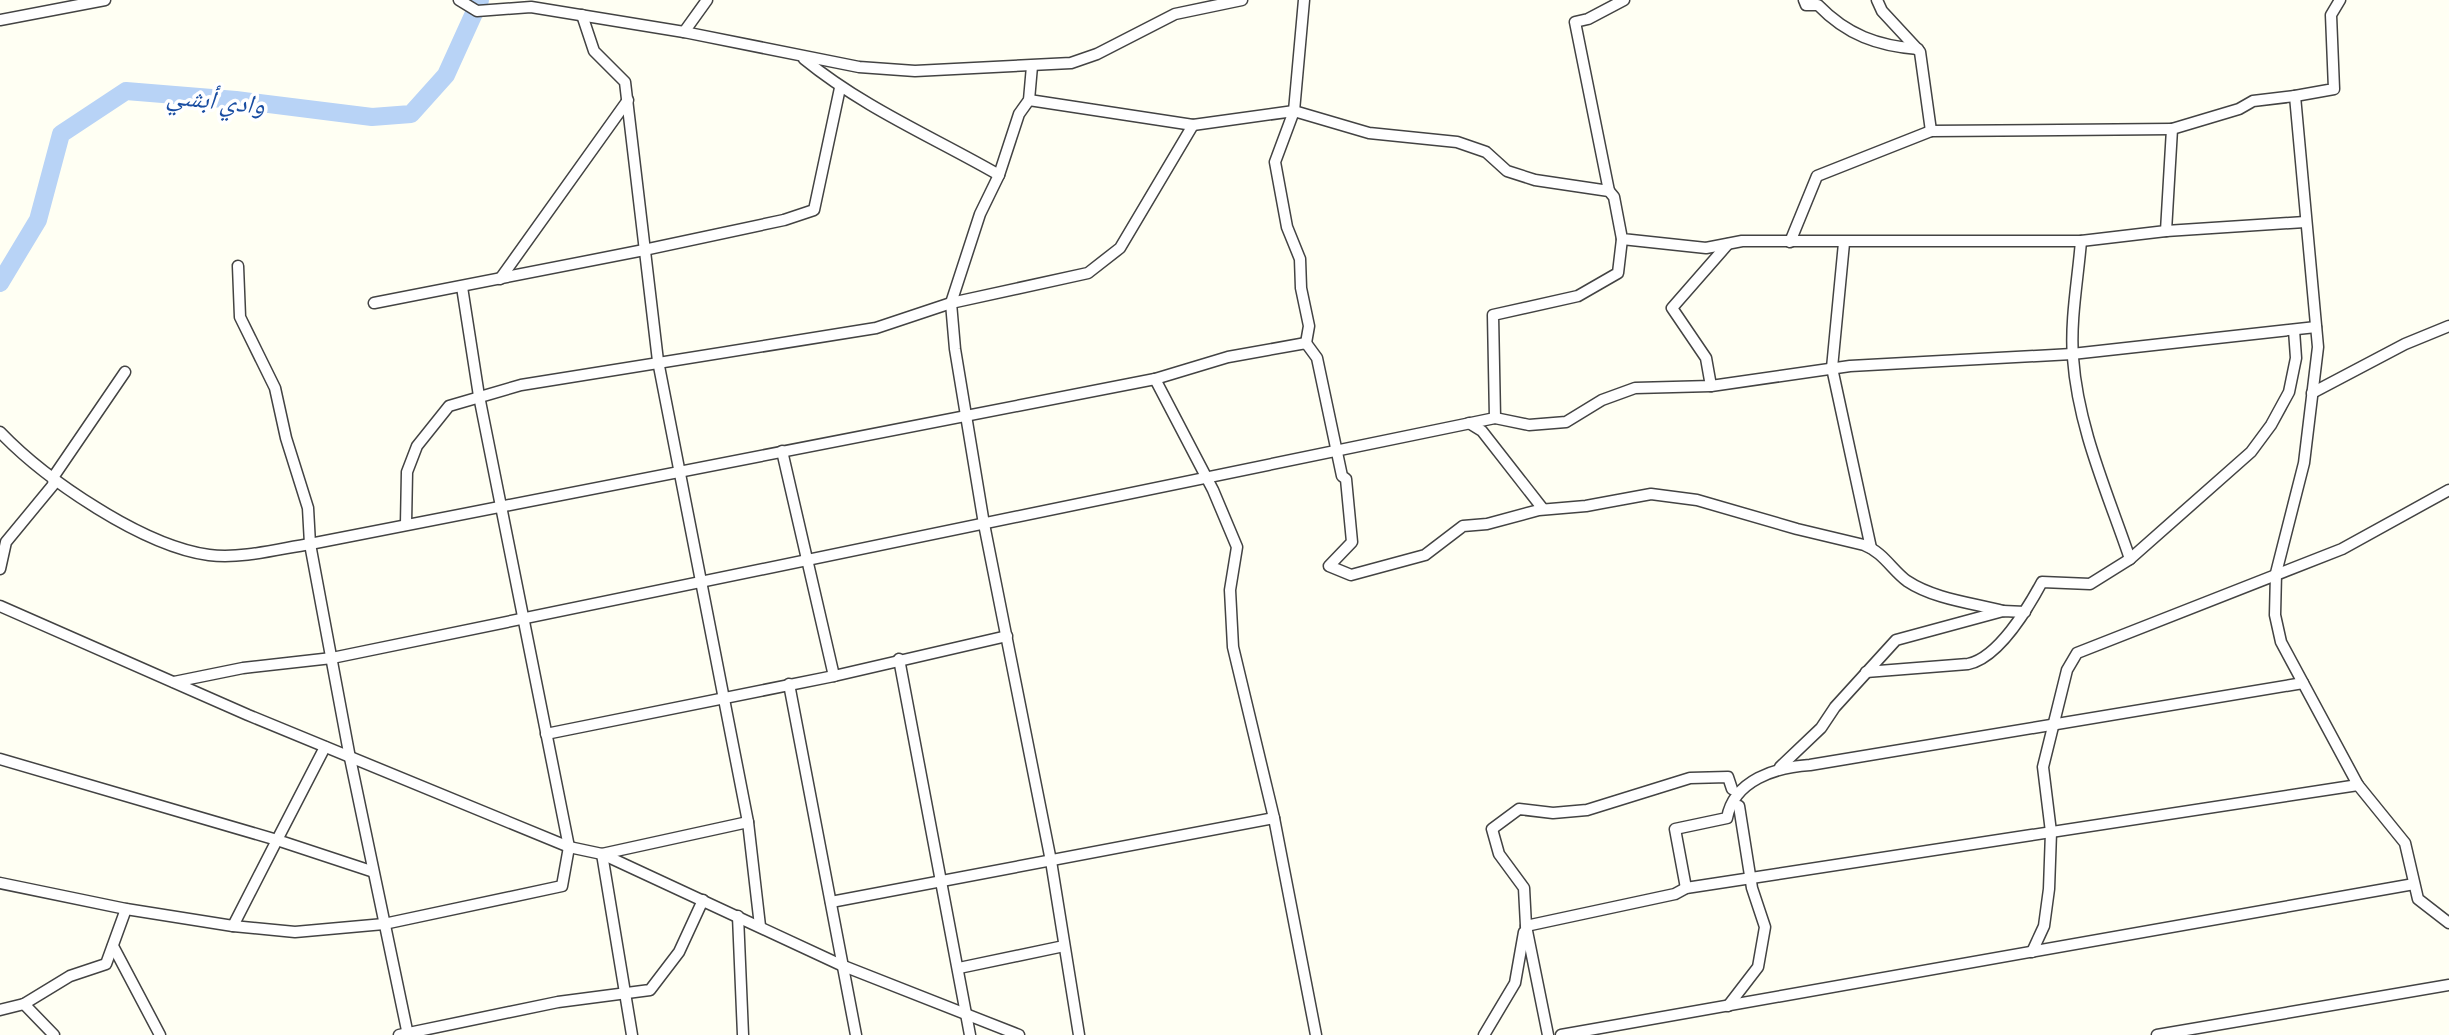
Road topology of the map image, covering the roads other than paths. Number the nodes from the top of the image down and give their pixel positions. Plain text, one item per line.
1 (105, 0) edge
2 (459, 0) edge
3 (707, 0) edge
4 (1242, 0) edge
5 (1304, 0) edge
6 (1623, 0) edge
7 (1804, 0) edge
8 (1877, 0) edge
9 (2340, 0) edge
10 (1228, 1) edge
11 (582, 15) junction
12 (0, 20) edge
13 (684, 32) junction
14 (1918, 49) junction
15 (802, 57) junction
16 (1032, 66) junction
17 (840, 88) junction
18 (2295, 96) junction
19 (628, 100) junction
20 (1029, 100) junction
21 (1294, 111) junction
22 (1194, 125) junction
23 (2172, 129) junction
24 (1931, 131) junction
25 (999, 175) junction
26 (1609, 191) junction
27 (2305, 222) junction
28 (2166, 231) junction
29 (1622, 239) junction
30 (2081, 241) junction
31 (1790, 242) junction
32 (1843, 243) junction
33 (1728, 244) junction
34 (644, 250) junction
35 (238, 266) dead end
36 (500, 279) junction
37 (462, 288) junction
38 (374, 303) dead end
39 (951, 303) junction
40 (2449, 326) edge
41 (2316, 327) junction
42 (2294, 330) junction
43 (1306, 343) junction
44 (2072, 354) junction
45 (658, 361) junction
46 (1832, 368) junction
47 (125, 372) dead end
48 (1155, 379) junction
49 (1711, 386) junction
50 (2312, 393) junction
51 (479, 396) junction
52 (968, 416) junction
53 (1494, 418) junction
54 (1469, 423) junction
55 (0, 432) edge
56 (782, 451) junction
57 (1339, 452) junction
58 (682, 471) junction
59 (54, 476) junction
60 (1204, 476) junction
61 (2449, 490) edge
62 (502, 507) junction
63 (1543, 509) junction
64 (406, 524) junction
65 (984, 524) junction
66 (310, 544) junction
67 (1871, 548) junction
68 (808, 559) junction
69 (2130, 559) junction
70 (0, 569) edge
71 (2276, 573) junction
72 (699, 582) junction
73 (0, 606) edge
74 (2003, 611) junction
75 (2025, 612) junction
76 (524, 619) junction
77 (1007, 636) junction
78 (332, 658) junction
79 (899, 659) junction
80 (1866, 673) junction
81 (834, 676) junction
82 (174, 682) junction
83 (2304, 683) junction
84 (789, 684) junction
85 (725, 696) junction
86 (2056, 722) junction
87 (546, 734) junction
88 (325, 747) junction
89 (350, 758) junction
90 (0, 759) edge
91 (1780, 767) junction
92 (2358, 785) junction
93 (1732, 789) dead end
94 (1739, 806) dead end
95 (1274, 818) junction
96 (748, 822) junction
97 (2051, 832) junction
98 (277, 840) junction
99 (569, 847) junction
100 (602, 854) junction
101 (1051, 861) junction
102 (371, 871) junction
103 (1751, 878) junction
104 (0, 883) edge
105 (943, 883) junction
106 (2414, 884) junction
107 (1686, 888) junction
108 (703, 900) junction
109 (831, 902) junction
110 (125, 909) junction
111 (738, 916) junction
112 (2449, 923) edge
113 (384, 924) junction
114 (233, 926) junction
115 (760, 926) junction
116 (1525, 926) junction
117 (113, 946) junction
118 (1065, 946) junction
119 (2032, 952) junction
120 (841, 965) junction
121 (959, 968) junction
122 (2449, 985) edge
123 (626, 991) junction
124 (24, 1004) junction
125 (1728, 1006) junction
126 (0, 1010) edge
127 (966, 1013) junction
128 (405, 1034) edge
129 (54, 1035) edge
130 (160, 1035) edge
131 (632, 1035) edge
132 (743, 1035) edge
133 (856, 1035) edge
134 (970, 1035) edge
135 (1018, 1035) edge
136 (1079, 1035) edge
137 (1316, 1035) edge
138 (1484, 1035) edge
139 (1548, 1035) edge
140 (1561, 1035) edge
141 (2157, 1035) edge

1 - 12 street
2 - 11 street
3 - 13 street
4 - 10 street
5 - 21 street
6 - 26 street
7 - 14 street
8 - 14 street
9 - 18 street
10 - 16 street
11 - 13 street
11 - 19 street
13 - 15 street
14 - 24 street
15 - 16 street
15 - 17 street
16 - 20 street
17 - 25 street
17 - 34 street
18 - 23 street
18 - 27 street
19 - 34 street
19 - 36 street
20 - 22 street
20 - 25 street
21 - 22 street
21 - 26 street
21 - 43 street
22 - 39 street
23 - 24 street
23 - 28 street
24 - 31 street
25 - 39 street
26 - 29 street
27 - 28 street
27 - 41 street
28 - 30 street
29 - 33 street
29 - 53 street
30 - 32 street
30 - 44 street
31 - 32 street
31 - 33 street
32 - 46 street
33 - 49 street
34 - 36 street
34 - 45 street
35 - 66 street
36 - 37 street
37 - 38 street
37 - 51 street
39 - 45 street
39 - 52 street
40 - 50 street
41 - 42 street
41 - 50 street
42 - 44 street
42 - 69 street
43 - 48 street
43 - 57 street
44 - 46 street
44 - 69 street
45 - 51 street
45 - 58 street
46 - 49 street
46 - 67 street
47 - 59 street
48 - 52 street
48 - 60 street
49 - 53 street
50 - 71 street
51 - 62 street
51 - 64 street
52 - 56 street
52 - 65 street
53 - 54 street
54 - 57 street
54 - 63 street
55 - 59 street
56 - 58 street
56 - 68 street
57 - 60 street
57 - 63 street
58 - 62 street
58 - 72 street
59 - 66 street
59 - 70 street
60 - 65 street
60 - 95 street
61 - 71 street
62 - 64 street
62 - 76 street
63 - 67 street
64 - 66 street
65 - 68 street
65 - 77 street
66 - 78 street
67 - 74 street
68 - 72 street
68 - 81 street
69 - 75 street
71 - 83 street
71 - 86 street
72 - 76 street
72 - 85 street
73 - 82 street
74 - 75 street
74 - 80 street
75 - 80 street
76 - 78 street
76 - 87 street
77 - 79 street
77 - 101 street
78 - 82 street
78 - 89 street
79 - 81 street
79 - 105 street
80 - 91 street
81 - 84 street
82 - 88 street
83 - 86 street
83 - 92 street
84 - 85 street
84 - 109 street
85 - 87 street
85 - 96 street
86 - 91 street
86 - 97 street
87 - 99 street
88 - 89 street
88 - 98 street
89 - 99 street
89 - 102 street
90 - 98 street
91 - 107 street
92 - 97 street
92 - 106 street
93 - 116 street
94 - 103 street
95 - 101 street
95 - 137 street
96 - 100 street
96 - 115 street
97 - 103 street
97 - 119 street
98 - 102 street
98 - 114 street
99 - 100 street
99 - 113 street
100 - 108 street
100 - 123 street
101 - 105 street
101 - 118 street
102 - 113 street
103 - 107 street
103 - 125 street
104 - 110 street
105 - 109 street
105 - 121 street
106 - 112 street
106 - 119 street
107 - 116 street
108 - 111 street
108 - 123 street
109 - 120 street
110 - 114 street
110 - 117 street
111 - 115 street
111 - 132 street
113 - 114 street
113 - 128 street
115 - 120 street
116 - 138 street
116 - 139 street
117 - 124 street
117 - 130 street
118 - 121 street
118 - 136 street
119 - 125 street
120 - 127 street
120 - 133 street
121 - 127 street
122 - 141 street
123 - 128 street
123 - 131 street
124 - 126 street
124 - 129 street
125 - 140 street
127 - 134 street
127 - 135 street

